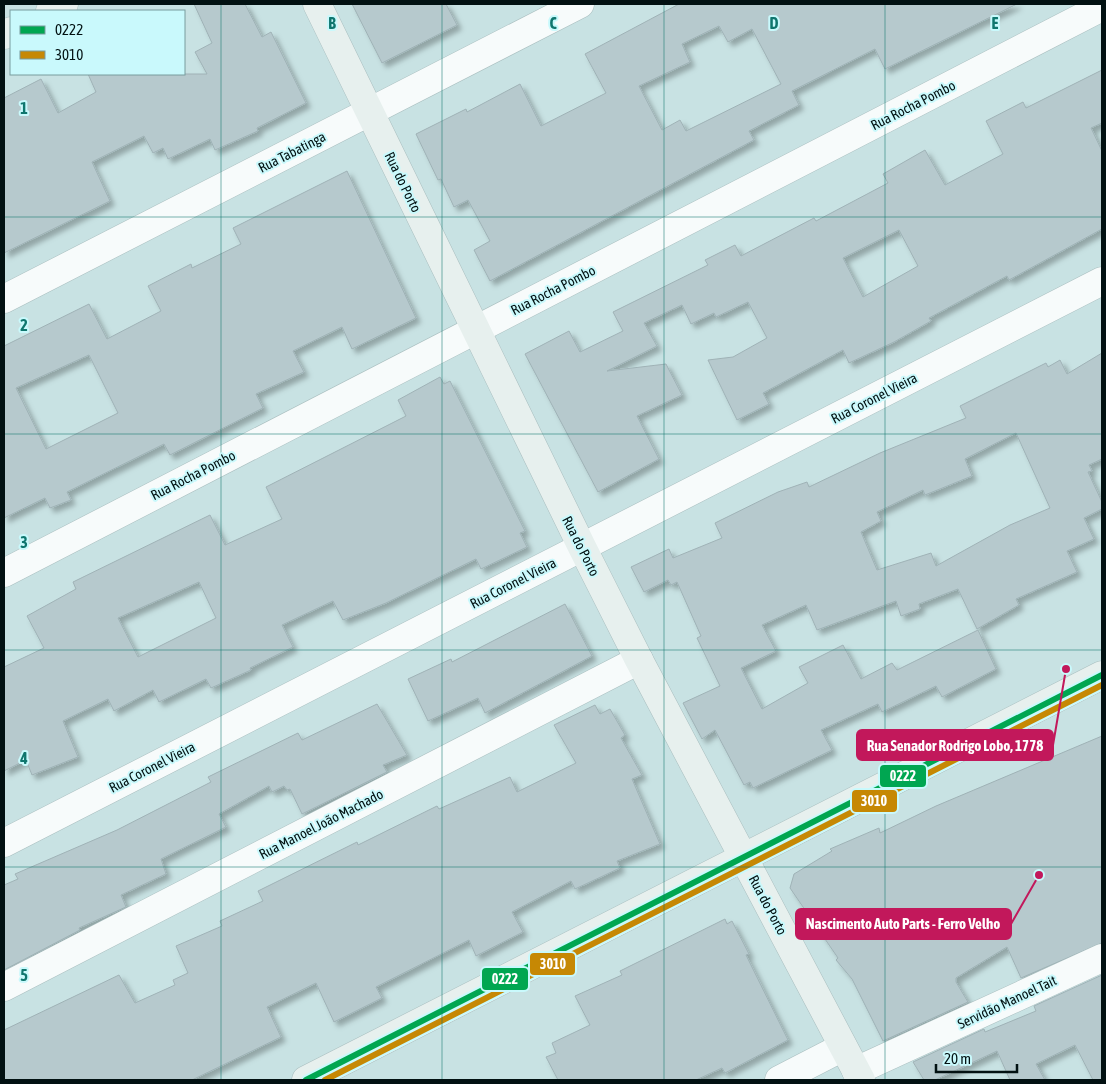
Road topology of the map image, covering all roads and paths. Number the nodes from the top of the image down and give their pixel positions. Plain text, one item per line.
1 (64, 4) edge
2 (317, 4) edge
3 (580, 4) edge
4 (1102, 7) edge
5 (52, 10) edge
6 (369, 112) junction
7 (1102, 282) edge
8 (4, 299) edge
9 (475, 330) junction
10 (582, 547) junction
11 (4, 573) edge
12 (639, 660) junction
13 (1102, 675) edge
14 (4, 843) edge
15 (743, 858) junction
16 (1102, 958) edge
17 (4, 987) edge
18 (844, 1047) junction
19 (859, 1076) edge
20 (306, 1080) edge
21 (779, 1080) edge

1 - 5 street
2 - 6 street, Rua do Porto
3 - 6 street, Rua Tabatinga
4 - 9 street, Rua Rocha Pombo
6 - 8 street, Rua Tabatinga
6 - 9 street, Rua do Porto
7 - 10 street, Rua Coronel Vieira
9 - 10 street, Rua do Porto
9 - 11 street, Rua Rocha Pombo
10 - 12 street, Rua do Porto
10 - 14 street, Rua Coronel Vieira
12 - 15 street, Rua do Porto
12 - 17 street, Rua Manoel João Machado
13 - 15 street
15 - 18 street, Rua do Porto
15 - 20 street
16 - 19 street, Servidão Manoel Tait
18 - 19 street, Rua do Porto
18 - 21 street

